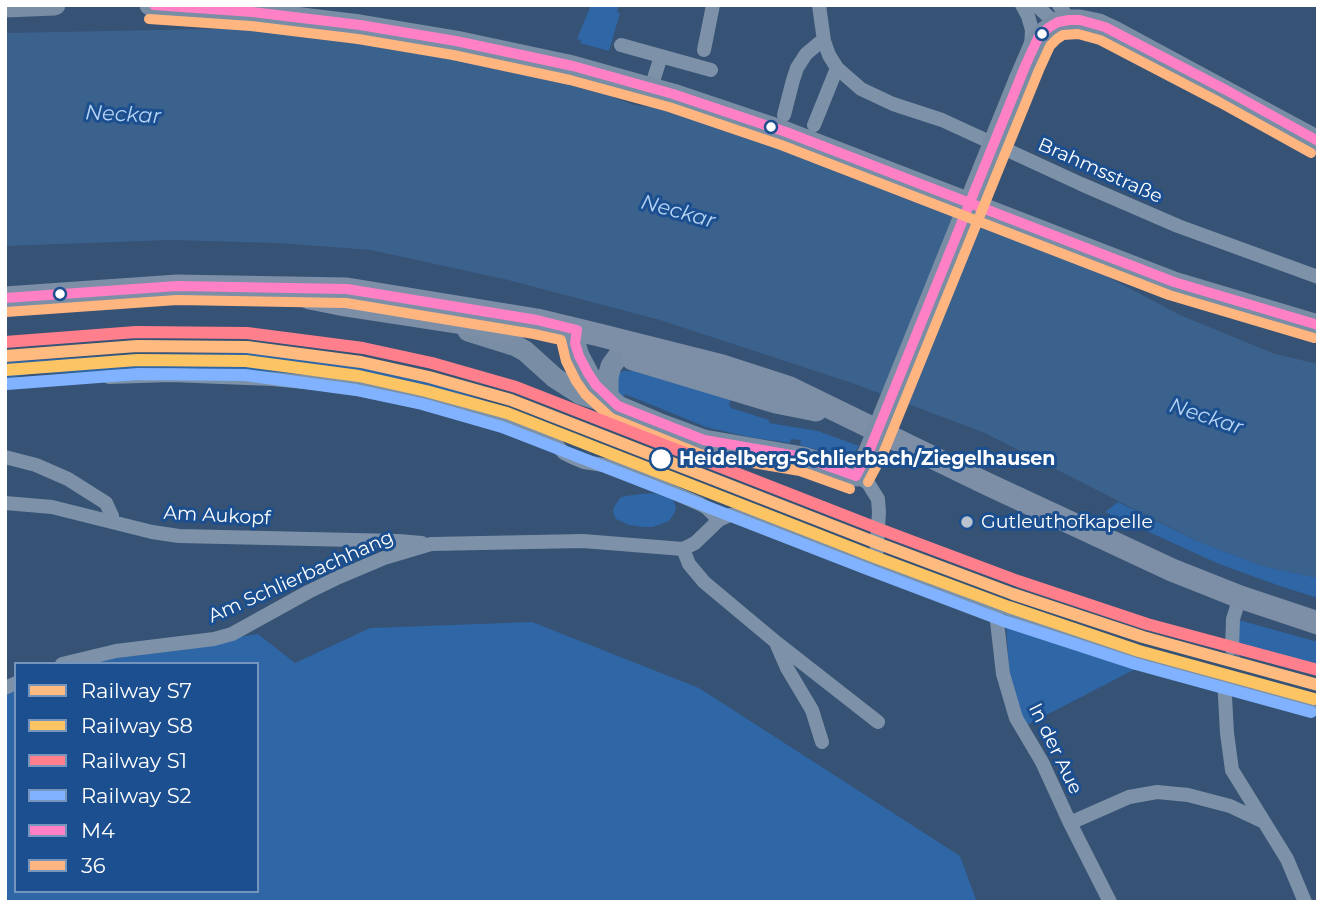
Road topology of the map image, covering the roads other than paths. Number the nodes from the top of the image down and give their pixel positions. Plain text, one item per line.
1 (55, 5) edge
2 (150, 5) edge
3 (713, 5) edge
4 (819, 5) edge
5 (1023, 5) edge
6 (1036, 5) edge
7 (174, 6) edge
8 (5, 7) edge
9 (1061, 16) edge
10 (824, 41) junction
11 (621, 45) dead end
12 (705, 50) dead end
13 (1031, 53) junction
14 (660, 56) junction
15 (837, 68) junction
16 (710, 71) dead end
17 (651, 88) junction
18 (784, 115) dead end
19 (814, 125) dead end
20 (1318, 141) edge
21 (1318, 277) edge
22 (256, 287) junction
23 (5, 298) edge
24 (443, 320) junction
25 (1318, 325) edge
26 (576, 337) junction
27 (619, 355) junction
28 (109, 377) dead end
29 (572, 390) junction
30 (613, 402) junction
31 (846, 416) junction
32 (5, 457) edge
33 (856, 476) junction
34 (5, 503) edge
35 (719, 520) junction
36 (111, 521) junction
37 (431, 544) junction
38 (683, 549) junction
39 (876, 559) junction
40 (1240, 597) junction
41 (995, 604) junction
42 (1318, 623) edge
43 (776, 643) junction
44 (1232, 648) tunnel mouth
45 (70, 662) edge
46 (1231, 673) junction
47 (1235, 690) dead end
48 (1318, 702) edge
49 (878, 722) dead end
50 (1227, 733) junction
51 (822, 742) dead end
52 (1070, 822) junction
53 (1266, 823) junction
54 (1309, 899) edge
55 (1110, 902) edge

1 - 8 street
2 - 7 street
3 - 12 street
4 - 10 street, Brahmsstraße
5 - 13 street
6 - 9 street
7 - 17 street
9 - 13 street
9 - 20 street
10 - 15 street, Brahmsstraße
10 - 18 street
11 - 14 street
13 - 33 street, bridge
14 - 16 street
14 - 17 street
15 - 19 street
15 - 21 street, Brahmsstraße
17 - 25 street
22 - 23 main road
22 - 24 main road
22 - 26 main road
24 - 26 main road
24 - 29 street
26 - 27 main road
26 - 29 street
26 - 30 street
26 - 31 main road
27 - 30 street
27 - 31 main road
28 - 35 street
29 - 30 street
30 - 33 street
31 - 40 main road
32 - 36 street
33 - 39 street
34 - 36 street, Am Aukopf
35 - 38 street
35 - 39 street
36 - 37 street, Am Aukopf
37 - 38 street, Am Schlierbachhang
37 - 45 street, Am Schlierbachhang
38 - 43 street
39 - 41 street
40 - 42 main road
40 - 44 street
41 - 46 street
41 - 52 street, In der Aue
43 - 49 street
43 - 51 street
46 - 48 street
46 - 50 street
47 - 50 street
50 - 53 street
52 - 53 street
52 - 55 street, In der Aue
53 - 54 street

